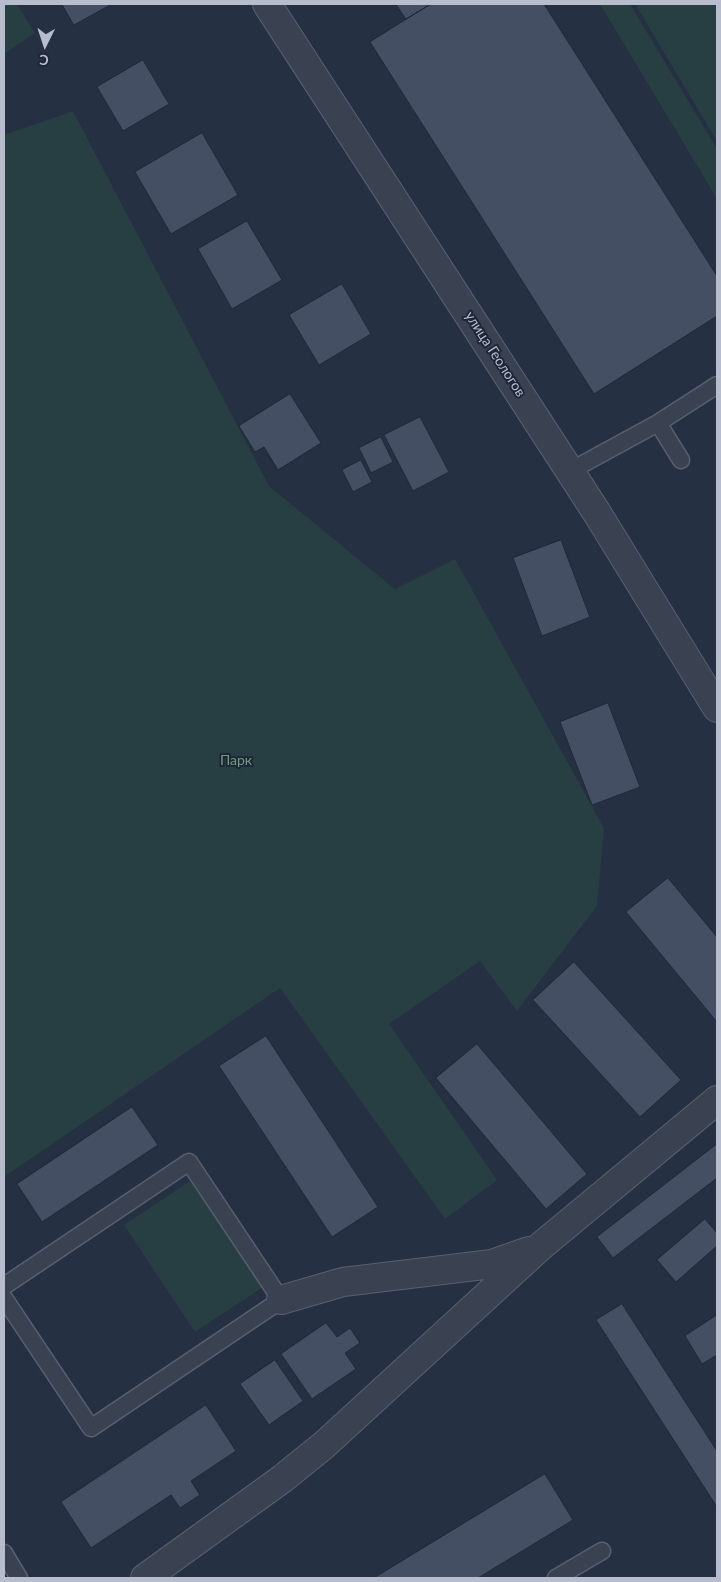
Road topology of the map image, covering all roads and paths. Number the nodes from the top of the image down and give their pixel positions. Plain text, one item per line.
1 (267, 4) edge
2 (717, 385) edge
3 (658, 423) junction
4 (681, 460) dead end
5 (570, 471) junction
6 (717, 708) edge
7 (717, 1100) edge
8 (541, 1246) junction
9 (4, 1286) edge
10 (4, 1298) edge
11 (282, 1300) junction
12 (602, 1551) dead end
13 (4, 1553) edge
14 (19, 1578) edge
15 (145, 1578) edge
16 (556, 1578) edge

1 - 5 street, улица Геологов
2 - 3 lane
3 - 4 lane
3 - 5 lane
5 - 6 street, улица Геологов
7 - 8 street
8 - 11 street
8 - 15 street
9 - 11 lane
10 - 11 lane
12 - 16 lane
13 - 14 lane

